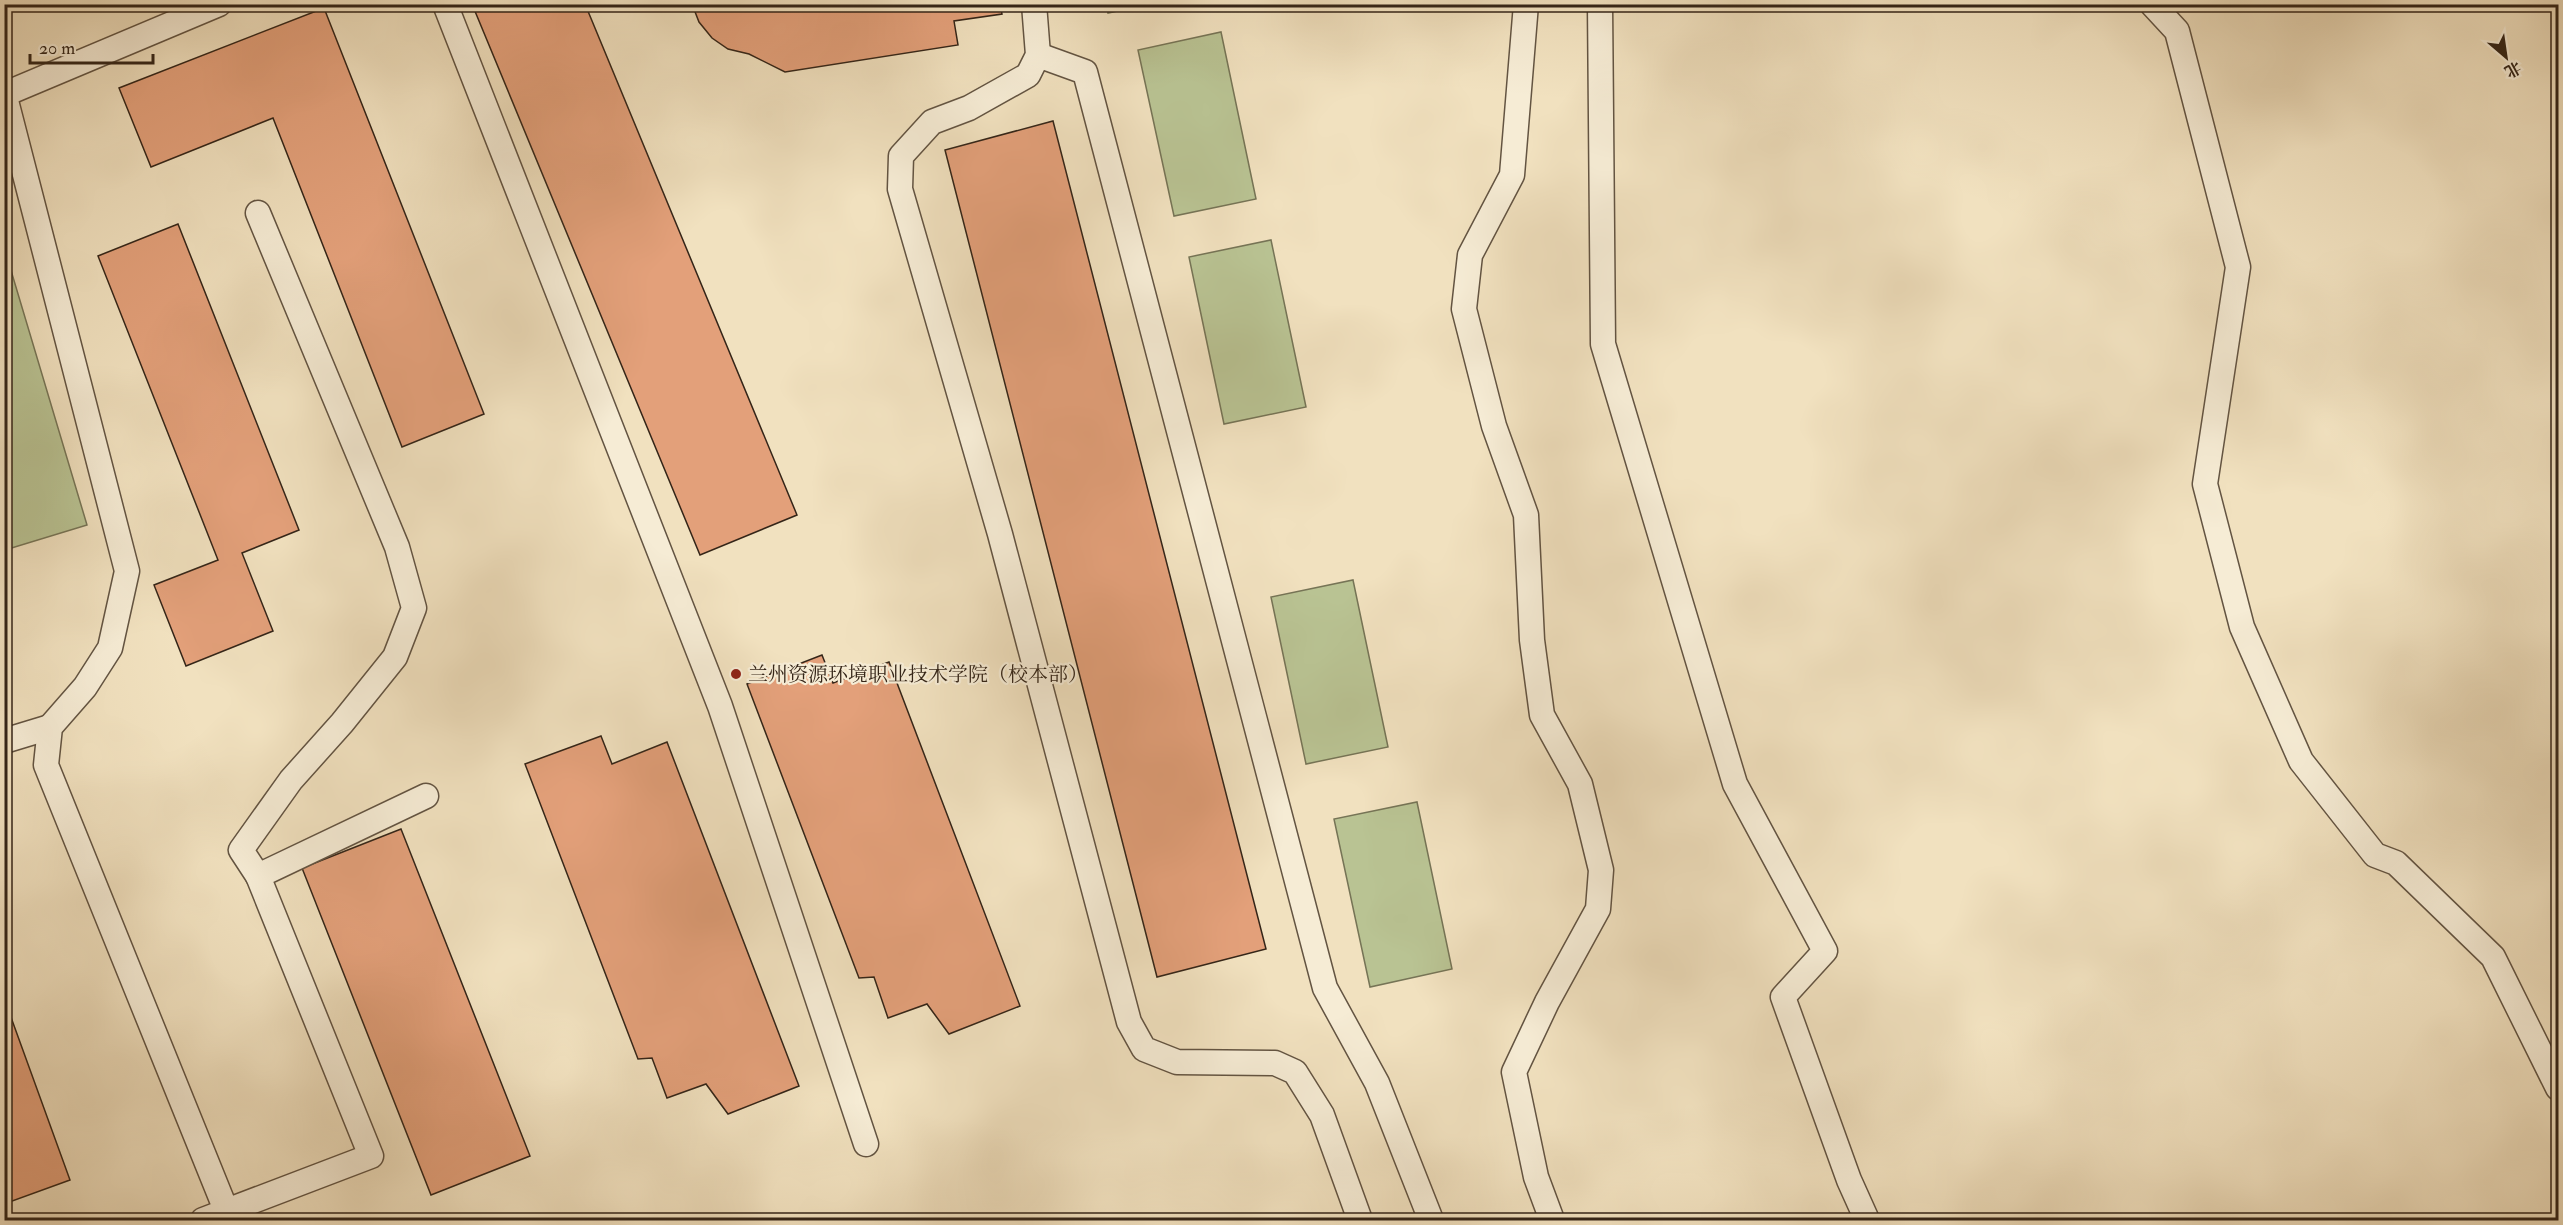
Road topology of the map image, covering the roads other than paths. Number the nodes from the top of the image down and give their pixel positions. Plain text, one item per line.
1 (219, 4) edge
2 (445, 4) edge
3 (1034, 4) edge
4 (1526, 4) edge
5 (1600, 4) edge
6 (2152, 4) edge
7 (1038, 55) junction
8 (5, 93) edge
9 (258, 213) dead end
10 (50, 727) junction
11 (4, 741) edge
12 (426, 796) dead end
13 (258, 876) junction
14 (2559, 1088) edge
15 (866, 1144) dead end
16 (229, 1217) edge
17 (203, 1221) edge
18 (1360, 1221) edge
19 (1431, 1221) edge
20 (1552, 1221) edge
21 (1868, 1221) edge

1 - 8 lane
2 - 15 lane
3 - 7 lane
4 - 20 lane
5 - 21 lane
6 - 14 lane
7 - 18 lane
7 - 19 lane
8 - 10 lane
9 - 13 lane
10 - 11 lane
10 - 16 lane
12 - 13 lane
13 - 16 lane
16 - 17 lane

